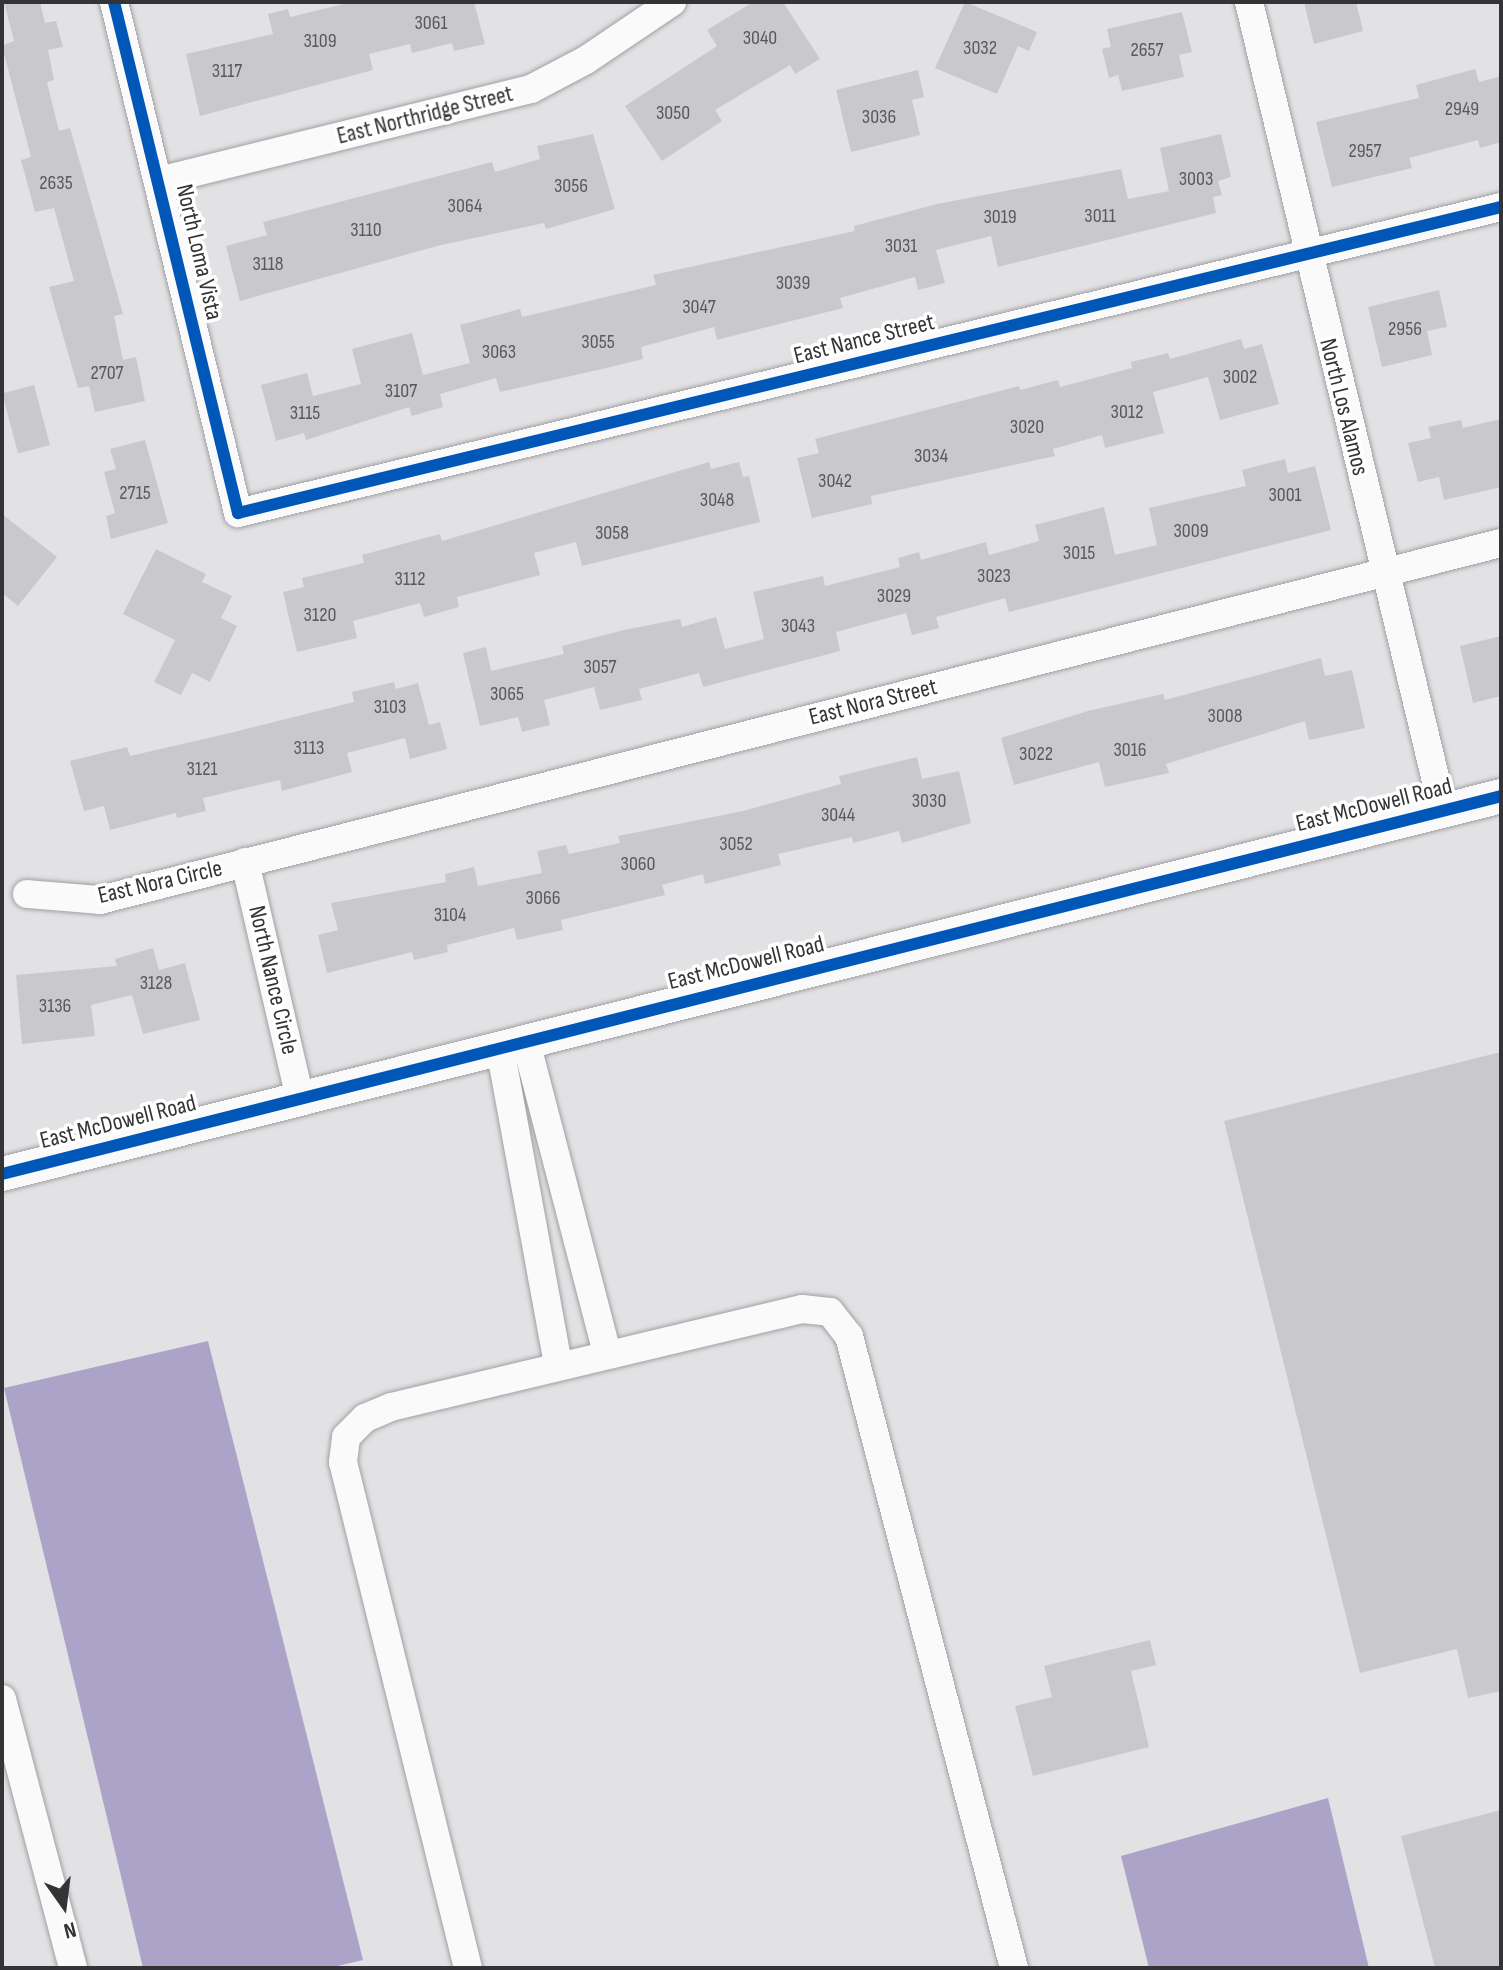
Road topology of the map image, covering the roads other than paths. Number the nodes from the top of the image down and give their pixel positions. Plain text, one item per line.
1 (114, 2) edge
2 (672, 2) edge
3 (1249, 2) edge
4 (159, 181) junction
5 (1501, 207) edge
6 (1307, 255) junction
7 (238, 513) joint
8 (1501, 543) edge
9 (1384, 571) junction
10 (1501, 796) edge
11 (1443, 810) junction
12 (245, 862) junction
13 (27, 894) dead end
14 (513, 1045) junction
15 (300, 1098) junction
16 (2, 1174) edge
17 (607, 1354) junction
18 (558, 1365) junction
19 (2, 1699) edge
20 (73, 1968) edge
21 (468, 1968) edge
22 (1014, 1968) edge

1 - 4 street, North Loma Vista
2 - 4 street, East Northridge Street
3 - 6 street, North Los Alamos
4 - 7 street, North Loma Vista
5 - 6 street, East Nance Street
6 - 7 street, East Nance Street
6 - 9 street, North Los Alamos
8 - 9 street, East Nora Street
9 - 11 street, North Los Alamos
9 - 12 street, East Nora Street
10 - 11 main road, East McDowell Road
11 - 14 main road, East McDowell Road
12 - 13 street, East Nora Circle
12 - 15 street, North Nance Circle
14 - 15 main road, East McDowell Road
14 - 17 street
14 - 18 street
15 - 16 main road, East McDowell Road
17 - 18 street
17 - 22 street
18 - 21 street
19 - 20 street

